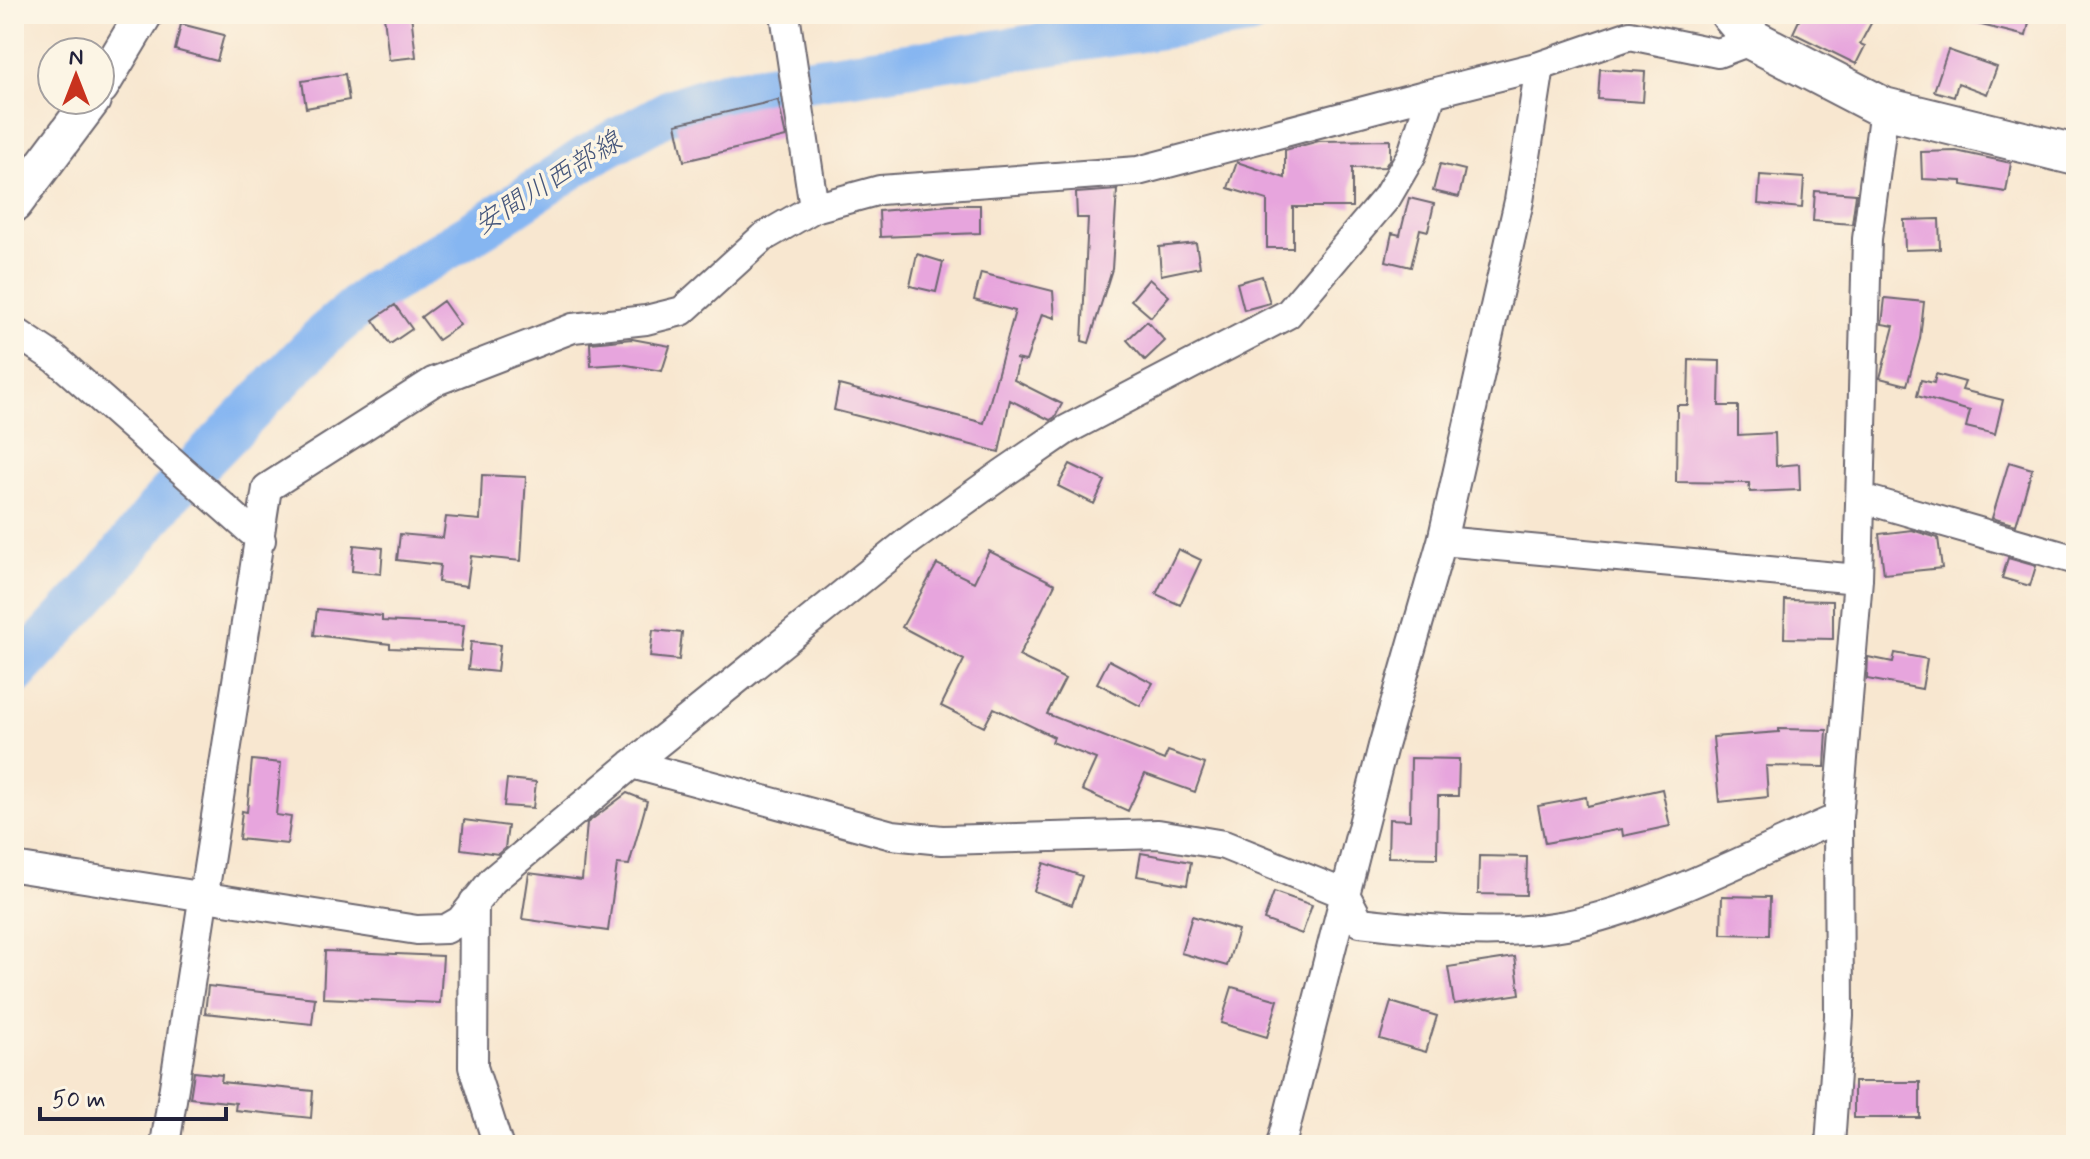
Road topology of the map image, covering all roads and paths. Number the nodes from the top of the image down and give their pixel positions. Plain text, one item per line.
1 (144, 14) edge
2 (785, 14) edge
3 (1742, 27) edge
4 (116, 60) edge
5 (1540, 66) junction
6 (1432, 93) junction
7 (1884, 108) junction
8 (80, 116) edge
9 (2076, 155) edge
10 (14, 204) edge
11 (814, 208) junction
12 (14, 331) edge
13 (1861, 498) junction
14 (261, 540) junction
15 (1442, 541) junction
16 (2076, 560) edge
17 (1858, 579) junction
18 (632, 764) junction
19 (1838, 818) junction
20 (14, 867) edge
21 (1345, 894) junction
22 (205, 896) junction
23 (474, 902) junction
24 (165, 1145) edge
25 (498, 1145) edge
26 (1281, 1145) edge
27 (1830, 1145) edge

1 - 4 street
2 - 11 street
3 - 5 street
3 - 7 main road
5 - 6 street
5 - 15 street
6 - 11 street
6 - 18 street
7 - 9 main road
7 - 13 street
8 - 10 street
11 - 14 street
12 - 14 street
13 - 16 street
13 - 17 street
14 - 22 street
15 - 17 street
15 - 21 street
17 - 19 street
18 - 21 street
18 - 23 street
19 - 21 street
19 - 27 street
20 - 22 street
21 - 26 street
22 - 23 street
22 - 24 street
23 - 25 street

